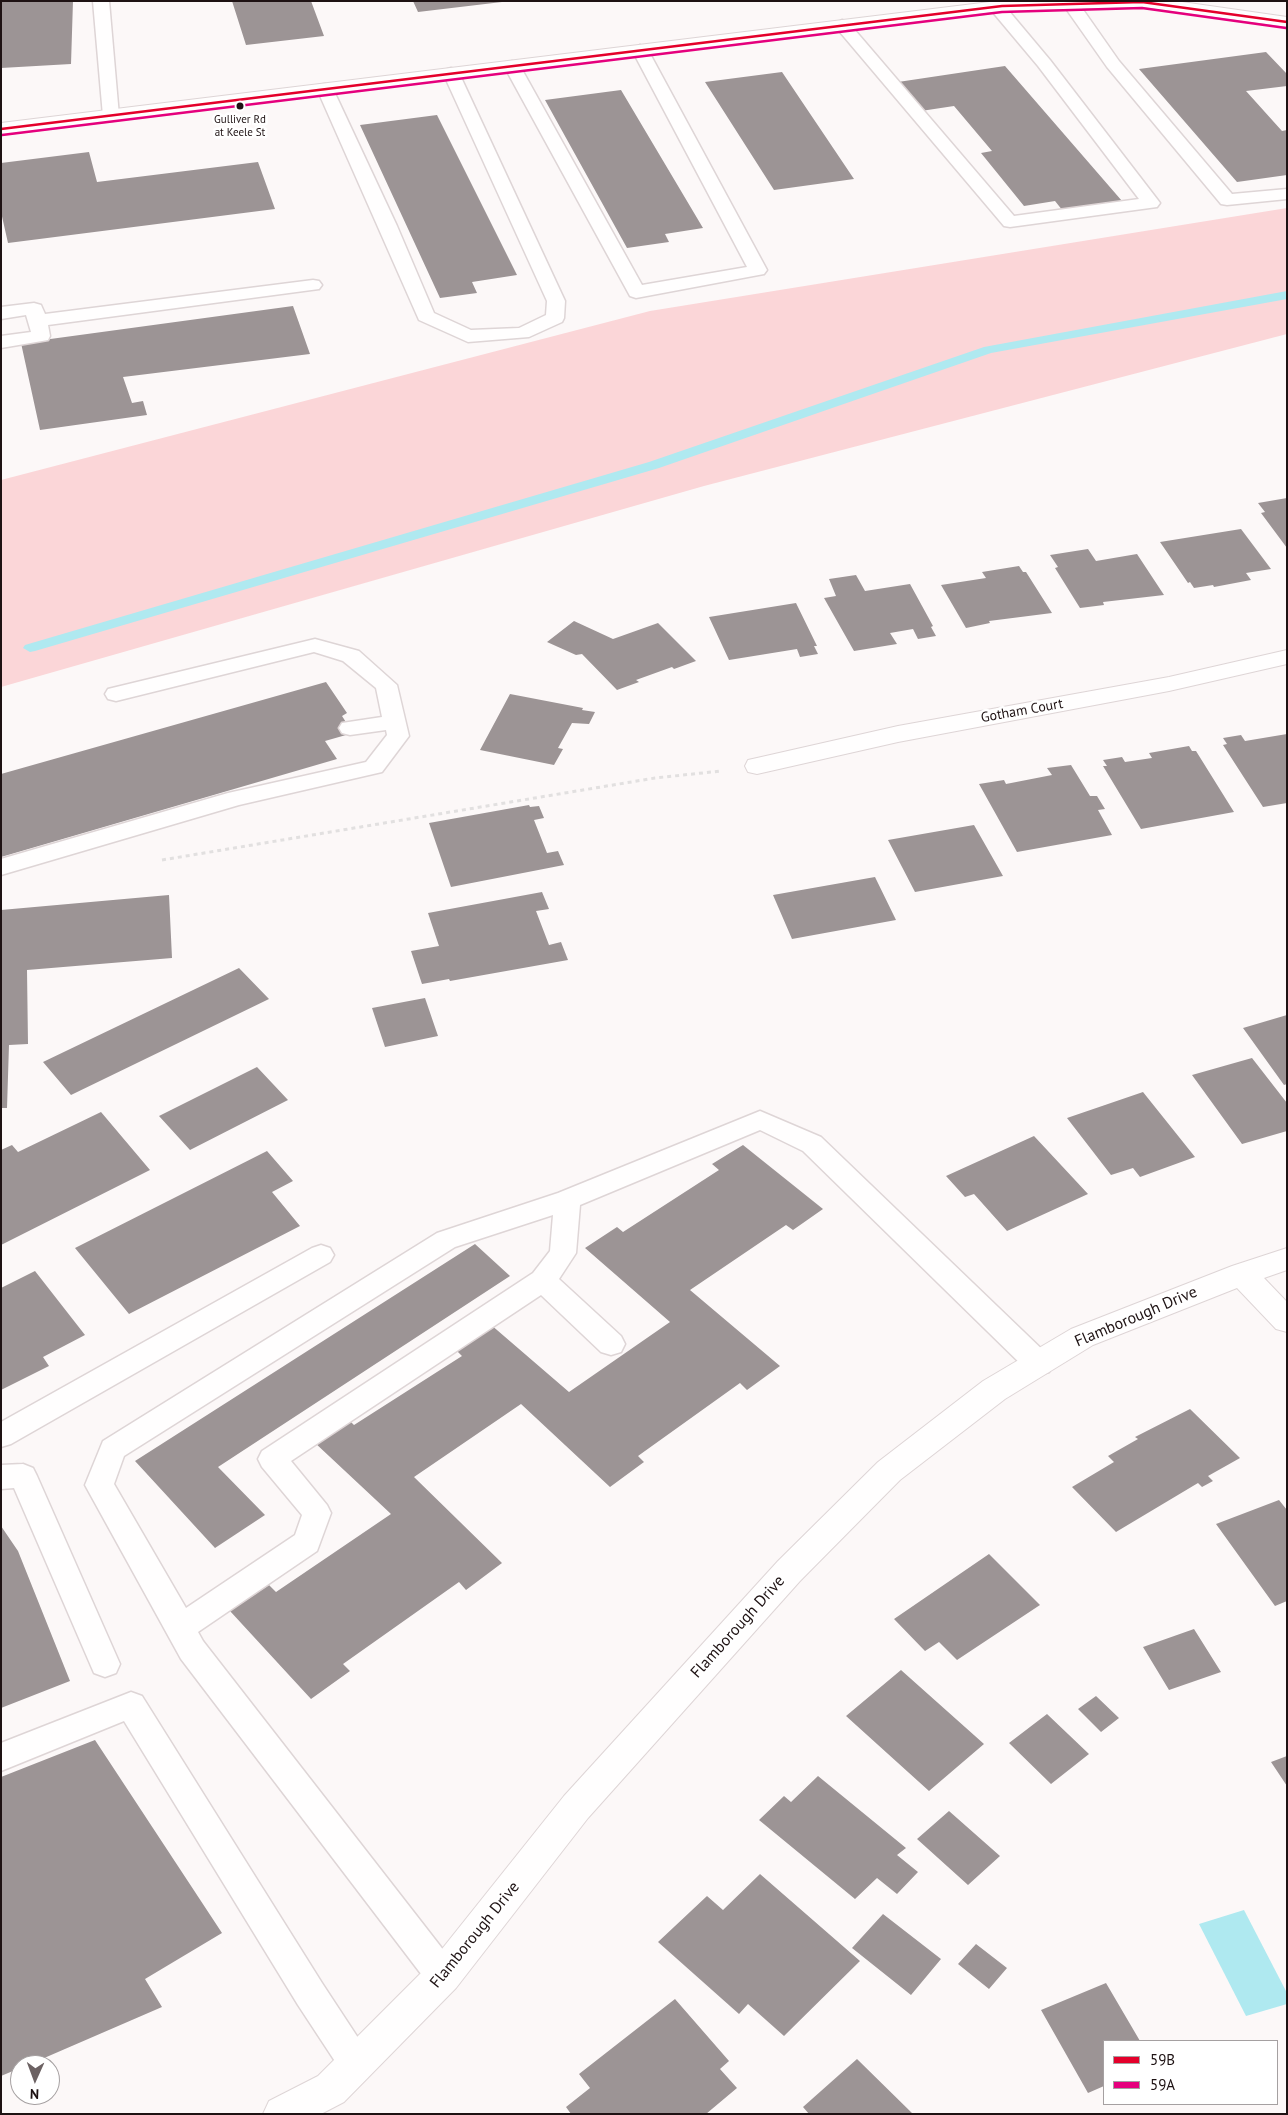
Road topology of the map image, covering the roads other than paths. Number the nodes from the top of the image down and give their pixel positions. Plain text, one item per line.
1 (101, 1) edge
2 (1070, 2) edge
3 (1142, 2) edge
4 (997, 7) junction
5 (1287, 22) edge
6 (842, 25) junction
7 (640, 50) junction
8 (512, 66) junction
9 (451, 73) junction
10 (325, 90) junction
11 (111, 116) junction
12 (1, 129) edge
13 (1287, 194) edge
14 (313, 285) dead end
15 (1, 313) edge
16 (37, 321) junction
17 (1, 342) edge
18 (1287, 657) edge
19 (116, 694) dead end
20 (394, 722) junction
21 (350, 728) dead end
22 (757, 766) road end
23 (1, 868) edge
24 (567, 1200) junction
25 (321, 1255) dead end
26 (1287, 1259) edge
27 (1242, 1274) junction
28 (543, 1280) junction
29 (1287, 1321) edge
30 (611, 1344) dead end
31 (1039, 1364) junction
32 (1, 1436) edge
33 (1, 1478) edge
34 (181, 1628) junction
35 (105, 1664) dead end
36 (1, 1757) edge
37 (444, 1976) junction
38 (356, 2064) junction
39 (298, 2110) edge

1 - 11 lane
2 - 3 street
2 - 4 street
2 - 13 lane
3 - 5 street
4 - 6 street
4 - 6 lane
6 - 7 street
7 - 8 street
7 - 8 lane
8 - 9 street
9 - 10 street
9 - 10 lane
10 - 11 street
11 - 12 street
14 - 16 lane
15 - 16 lane
16 - 17 lane
18 - 22 street, Gotham Court
19 - 20 lane
20 - 21 lane
20 - 23 lane
24 - 28 lane
24 - 31 lane
24 - 34 lane
25 - 32 lane
26 - 27 street, Flamborough Drive
27 - 29 street
27 - 31 street, Flamborough Drive
28 - 30 lane
28 - 34 lane
31 - 37 street, Flamborough Drive
33 - 35 lane
34 - 37 lane
36 - 38 lane
37 - 38 street, Flamborough Drive
38 - 39 street, Flamborough Drive

